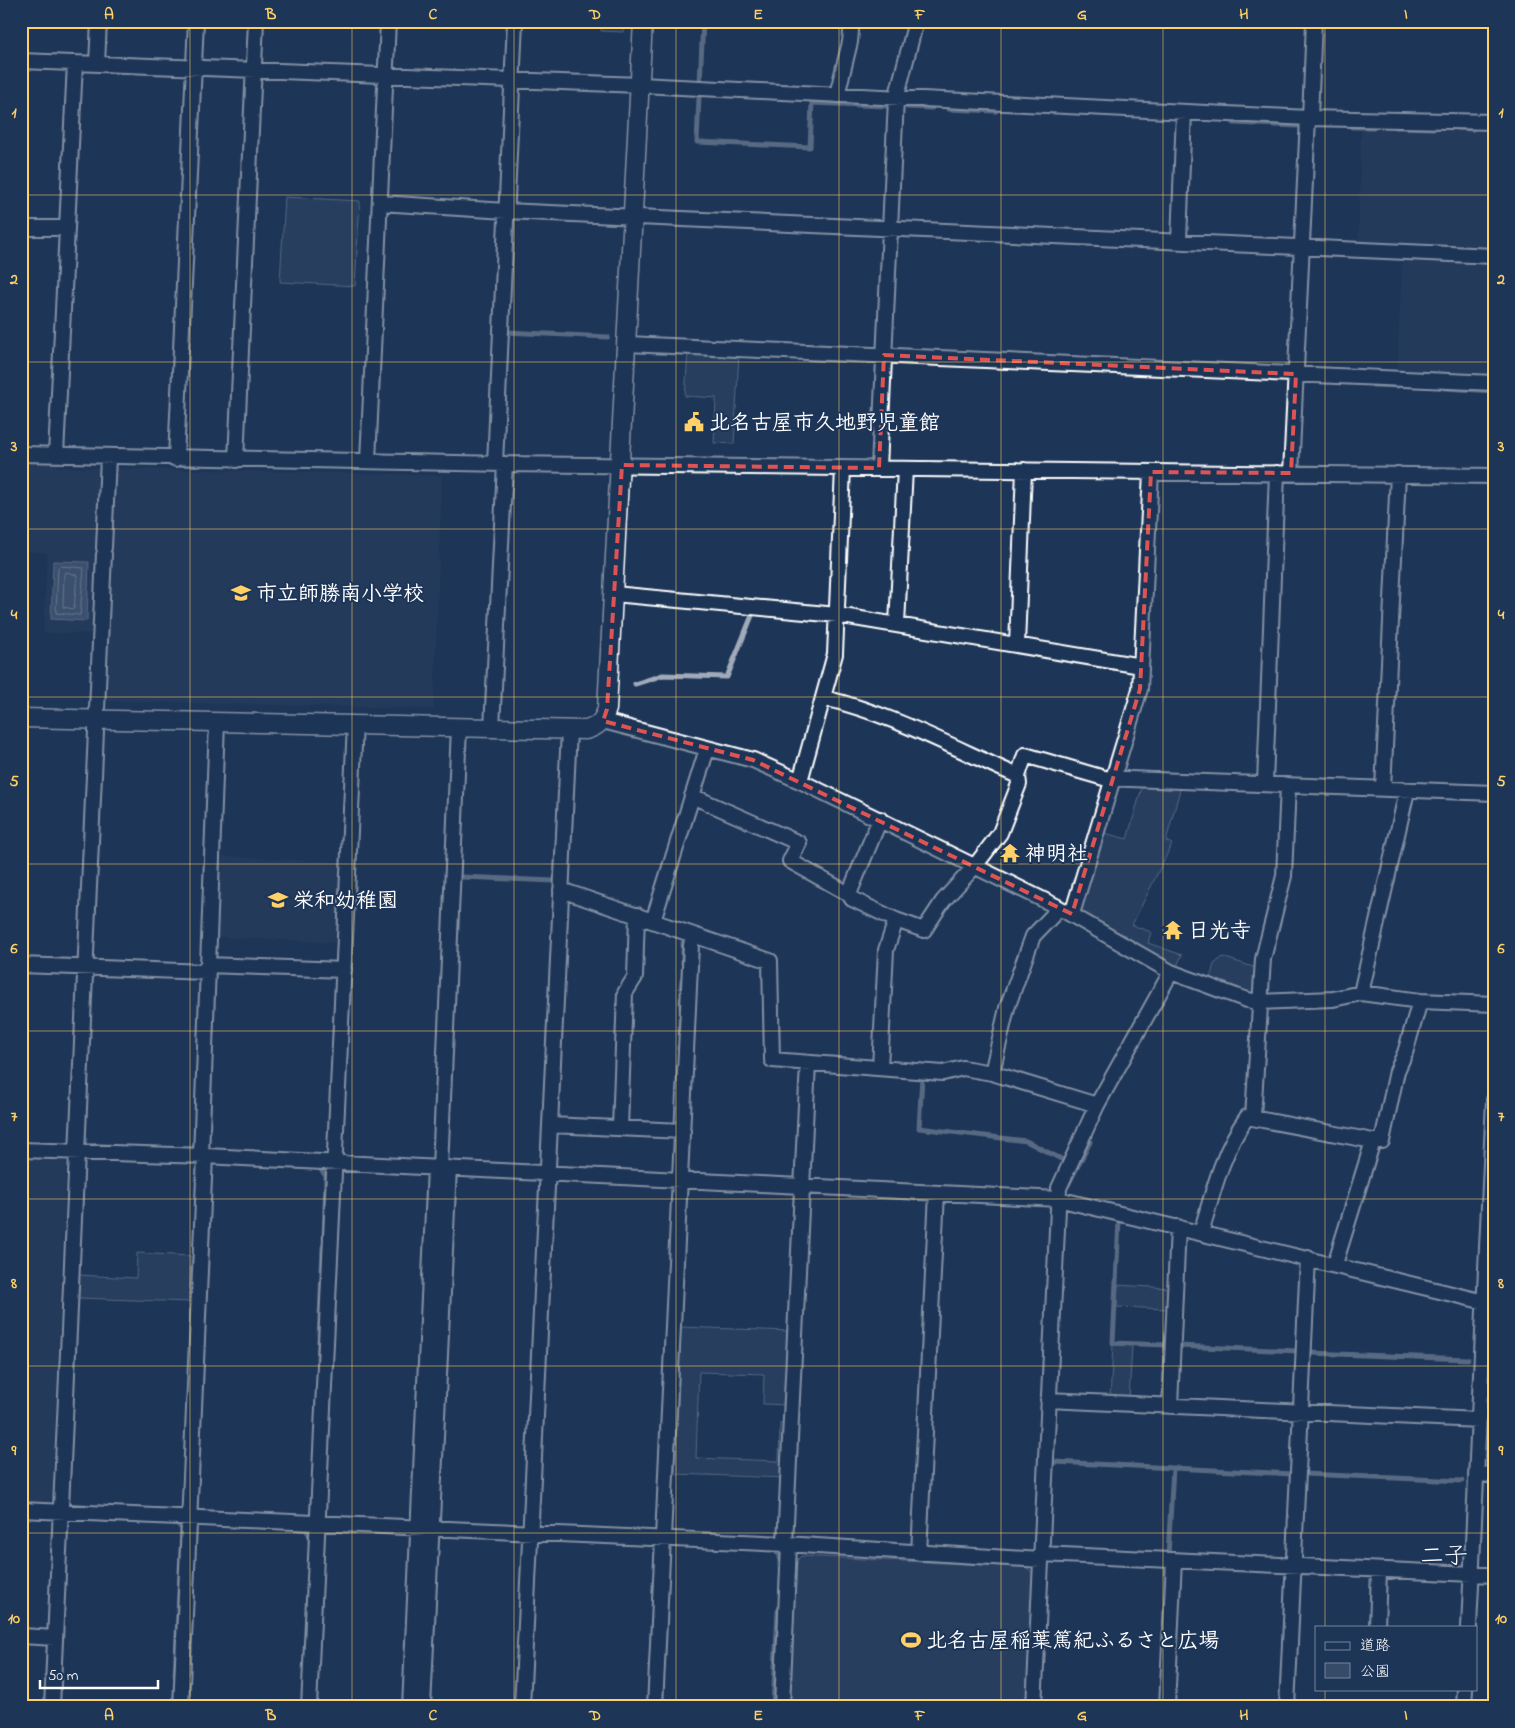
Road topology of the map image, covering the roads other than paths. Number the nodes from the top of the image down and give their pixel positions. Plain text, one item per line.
1 (98, 21) edge
2 (196, 21) edge
3 (256, 21) edge
4 (388, 21) edge
5 (515, 21) edge
6 (644, 21) edge
7 (852, 21) edge
8 (916, 21) edge
9 (1314, 21) edge
10 (21, 61) edge
11 (75, 62) junction
12 (97, 64) junction
13 (194, 67) junction
14 (254, 70) junction
15 (386, 75) junction
16 (512, 80) junction
17 (640, 85) junction
18 (837, 95) junction
19 (896, 98) junction
20 (1184, 112) junction
21 (1309, 118) junction
22 (1494, 122) edge
23 (380, 203) junction
24 (506, 211) junction
25 (634, 216) junction
26 (21, 228) edge
27 (67, 228) junction
28 (890, 228) junction
29 (1179, 241) junction
30 (1302, 246) junction
31 (1494, 256) edge
32 (627, 344) junction
33 (884, 355) junction
34 (1296, 374) junction
35 (1494, 383) edge
36 (21, 454) edge
37 (56, 455) junction
38 (108, 457) junction
39 (176, 458) junction
40 (236, 460) junction
41 (368, 461) junction
42 (500, 464) junction
43 (622, 465) junction
44 (843, 468) junction
45 (879, 468) junction
46 (905, 468) junction
47 (1024, 470) junction
48 (1151, 472) junction
49 (1284, 473) junction
50 (1398, 474) junction
51 (1494, 476) edge
52 (614, 594) junction
53 (837, 615) junction
54 (897, 624) junction
55 (1016, 645) junction
56 (1141, 666) junction
57 (824, 698) junction
58 (21, 718) edge
59 (96, 719) junction
60 (603, 721) junction
61 (217, 722) junction
62 (355, 724) junction
63 (459, 727) junction
64 (492, 728) junction
65 (569, 730) junction
66 (707, 749) junction
67 (1018, 776) junction
68 (1112, 777) junction
69 (800, 781) junction
70 (1265, 783) junction
71 (1288, 784) junction
72 (1383, 789) junction
73 (1407, 791) junction
74 (1494, 794) edge
75 (692, 796) junction
76 (880, 819) junction
77 (975, 866) junction
78 (561, 890) junction
79 (849, 894) junction
80 (1056, 906) junction
81 (1072, 914) junction
82 (638, 915) junction
83 (896, 920) junction
84 (653, 921) junction
85 (693, 935) junction
86 (21, 965) edge
87 (85, 968) junction
88 (206, 968) junction
89 (344, 970) junction
90 (1171, 972) junction
91 (1361, 993) junction
92 (1420, 1001) junction
93 (1258, 1002) junction
94 (1494, 1004) edge
95 (808, 1063) junction
96 (880, 1068) junction
97 (992, 1073) junction
98 (1494, 1100) edge
99 (1097, 1105) junction
100 (1253, 1117) junction
101 (550, 1125) junction
102 (620, 1128) junction
103 (683, 1130) junction
104 (1493, 1132) edge
105 (1373, 1141) junction
106 (21, 1150) edge
107 (78, 1152) junction
108 (203, 1156) junction
109 (334, 1163) junction
110 (441, 1168) junction
111 (547, 1173) junction
112 (681, 1180) junction
113 (802, 1186) junction
114 (937, 1193) junction
115 (1058, 1199) junction
116 (1178, 1227) junction
117 (1202, 1233) junction
118 (1490, 1254) edge
119 (1308, 1258) junction
120 (1335, 1264) junction
121 (1485, 1302) junction
122 (1487, 1388) edge
123 (1048, 1400) junction
124 (1170, 1406) junction
125 (1301, 1412) junction
126 (1478, 1420) junction
127 (1476, 1474) junction
128 (1494, 1475) edge
129 (21, 1510) edge
130 (61, 1511) junction
131 (189, 1517) junction
132 (318, 1523) junction
133 (425, 1528) junction
134 (530, 1533) junction
135 (663, 1539) junction
136 (787, 1544) junction
137 (919, 1552) junction
138 (1041, 1557) junction
139 (1174, 1560) junction
140 (1294, 1566) junction
141 (1380, 1570) junction
142 (1471, 1574) junction
143 (1494, 1575) edge
144 (1377, 1626) edge
145 (1468, 1626) edge
146 (21, 1636) edge
147 (55, 1638) junction
148 (1465, 1690) edge
149 (52, 1707) edge
150 (180, 1707) edge
151 (309, 1707) edge
152 (410, 1707) edge
153 (423, 1707) edge
154 (522, 1707) edge
155 (655, 1707) edge
156 (782, 1707) edge
157 (1034, 1707) edge
158 (1167, 1707) edge
159 (1287, 1707) edge
160 (1464, 1707) edge

1 - 12 street
2 - 13 street
3 - 14 street
4 - 15 street
5 - 16 street
6 - 17 street
7 - 18 street
8 - 19 street
9 - 21 street
10 - 11 street
11 - 12 street
11 - 27 street
12 - 13 street
13 - 14 street
13 - 39 street
14 - 15 street
14 - 40 street
15 - 16 street
15 - 23 street
16 - 17 street
16 - 24 street
17 - 18 street
17 - 25 street
18 - 19 street
19 - 20 street
19 - 28 street
20 - 21 street
20 - 29 street
21 - 22 street
21 - 30 street
23 - 24 street
23 - 41 street
24 - 25 street
24 - 42 street
25 - 28 street
25 - 32 street
26 - 27 street
27 - 37 street
28 - 29 street
28 - 33 street
29 - 30 street
30 - 31 street
30 - 34 street
32 - 33 street
32 - 43 street
33 - 34 street
33 - 45 street
34 - 35 street
34 - 49 street
36 - 37 street
37 - 38 street
38 - 39 street
38 - 59 street
39 - 40 street
40 - 41 street
41 - 42 street
42 - 43 street
42 - 64 street
43 - 44 street
43 - 52 street
44 - 45 street
44 - 53 street
45 - 46 street
46 - 47 street
46 - 54 street
47 - 48 street
47 - 55 street
48 - 49 street
48 - 56 street
49 - 50 street
49 - 70 street
50 - 51 street
50 - 72 street
52 - 53 street
52 - 60 street
53 - 54 street
53 - 57 street
54 - 55 street
55 - 56 street
56 - 68 street
57 - 67 street
57 - 69 street
58 - 59 street
59 - 61 street
59 - 87 street
60 - 65 street
60 - 66 street
61 - 62 street
61 - 88 street
62 - 63 street
62 - 89 street
63 - 64 street
63 - 110 street
64 - 65 street
65 - 78 street
66 - 69 street
66 - 75 street
67 - 68 street
67 - 77 street
68 - 70 street
68 - 81 street
69 - 76 street
70 - 71 street
71 - 72 street
71 - 93 street
72 - 73 street
73 - 74 street
73 - 91 street
75 - 79 street
75 - 84 street
76 - 77 street
76 - 79 street
77 - 80 street
77 - 83 street
78 - 82 street
78 - 101 street
79 - 83 street
80 - 81 street
80 - 97 street
81 - 90 street
82 - 84 street
82 - 102 street
83 - 96 street
84 - 85 street
85 - 95 street
85 - 103 street
86 - 87 street
87 - 88 street
87 - 107 street
88 - 89 street
88 - 108 street
89 - 109 street
90 - 93 street
90 - 99 street
91 - 92 street
91 - 93 street
92 - 94 street
92 - 105 street
93 - 100 street
95 - 96 street
95 - 113 street
96 - 97 street
97 - 99 street
98 - 104 street
99 - 115 street
100 - 105 street
100 - 117 street
101 - 102 street
101 - 111 street
102 - 103 street
103 - 112 street
104 - 118 street
105 - 120 street
106 - 107 street
107 - 108 street
107 - 130 street
108 - 109 street
108 - 131 street
109 - 110 street
109 - 132 street
110 - 111 street
110 - 133 street
111 - 112 street
111 - 134 street
112 - 113 street
112 - 135 street
113 - 114 street
113 - 136 street
114 - 115 street
114 - 137 street
115 - 116 street
115 - 123 street
116 - 117 street
116 - 124 street
117 - 119 street
118 - 121 street
119 - 120 street
119 - 125 street
120 - 121 street
121 - 122 street
122 - 126 street
123 - 124 street
123 - 138 street
124 - 125 street
125 - 126 street
125 - 140 street
126 - 127 street
127 - 128 street
127 - 142 street
129 - 130 street
130 - 131 street
130 - 147 street
131 - 132 street
131 - 150 street
132 - 133 street
132 - 151 street
133 - 134 street
133 - 152 street
133 - 153 street
134 - 135 street
134 - 154 street
135 - 136 street
135 - 155 street
136 - 137 street
136 - 156 street
137 - 138 street
138 - 139 street
138 - 157 street
139 - 140 street
139 - 158 street
140 - 141 street
140 - 159 street
141 - 142 street
141 - 144 street
142 - 143 street
142 - 145 street
146 - 147 street
147 - 149 street
148 - 160 street

